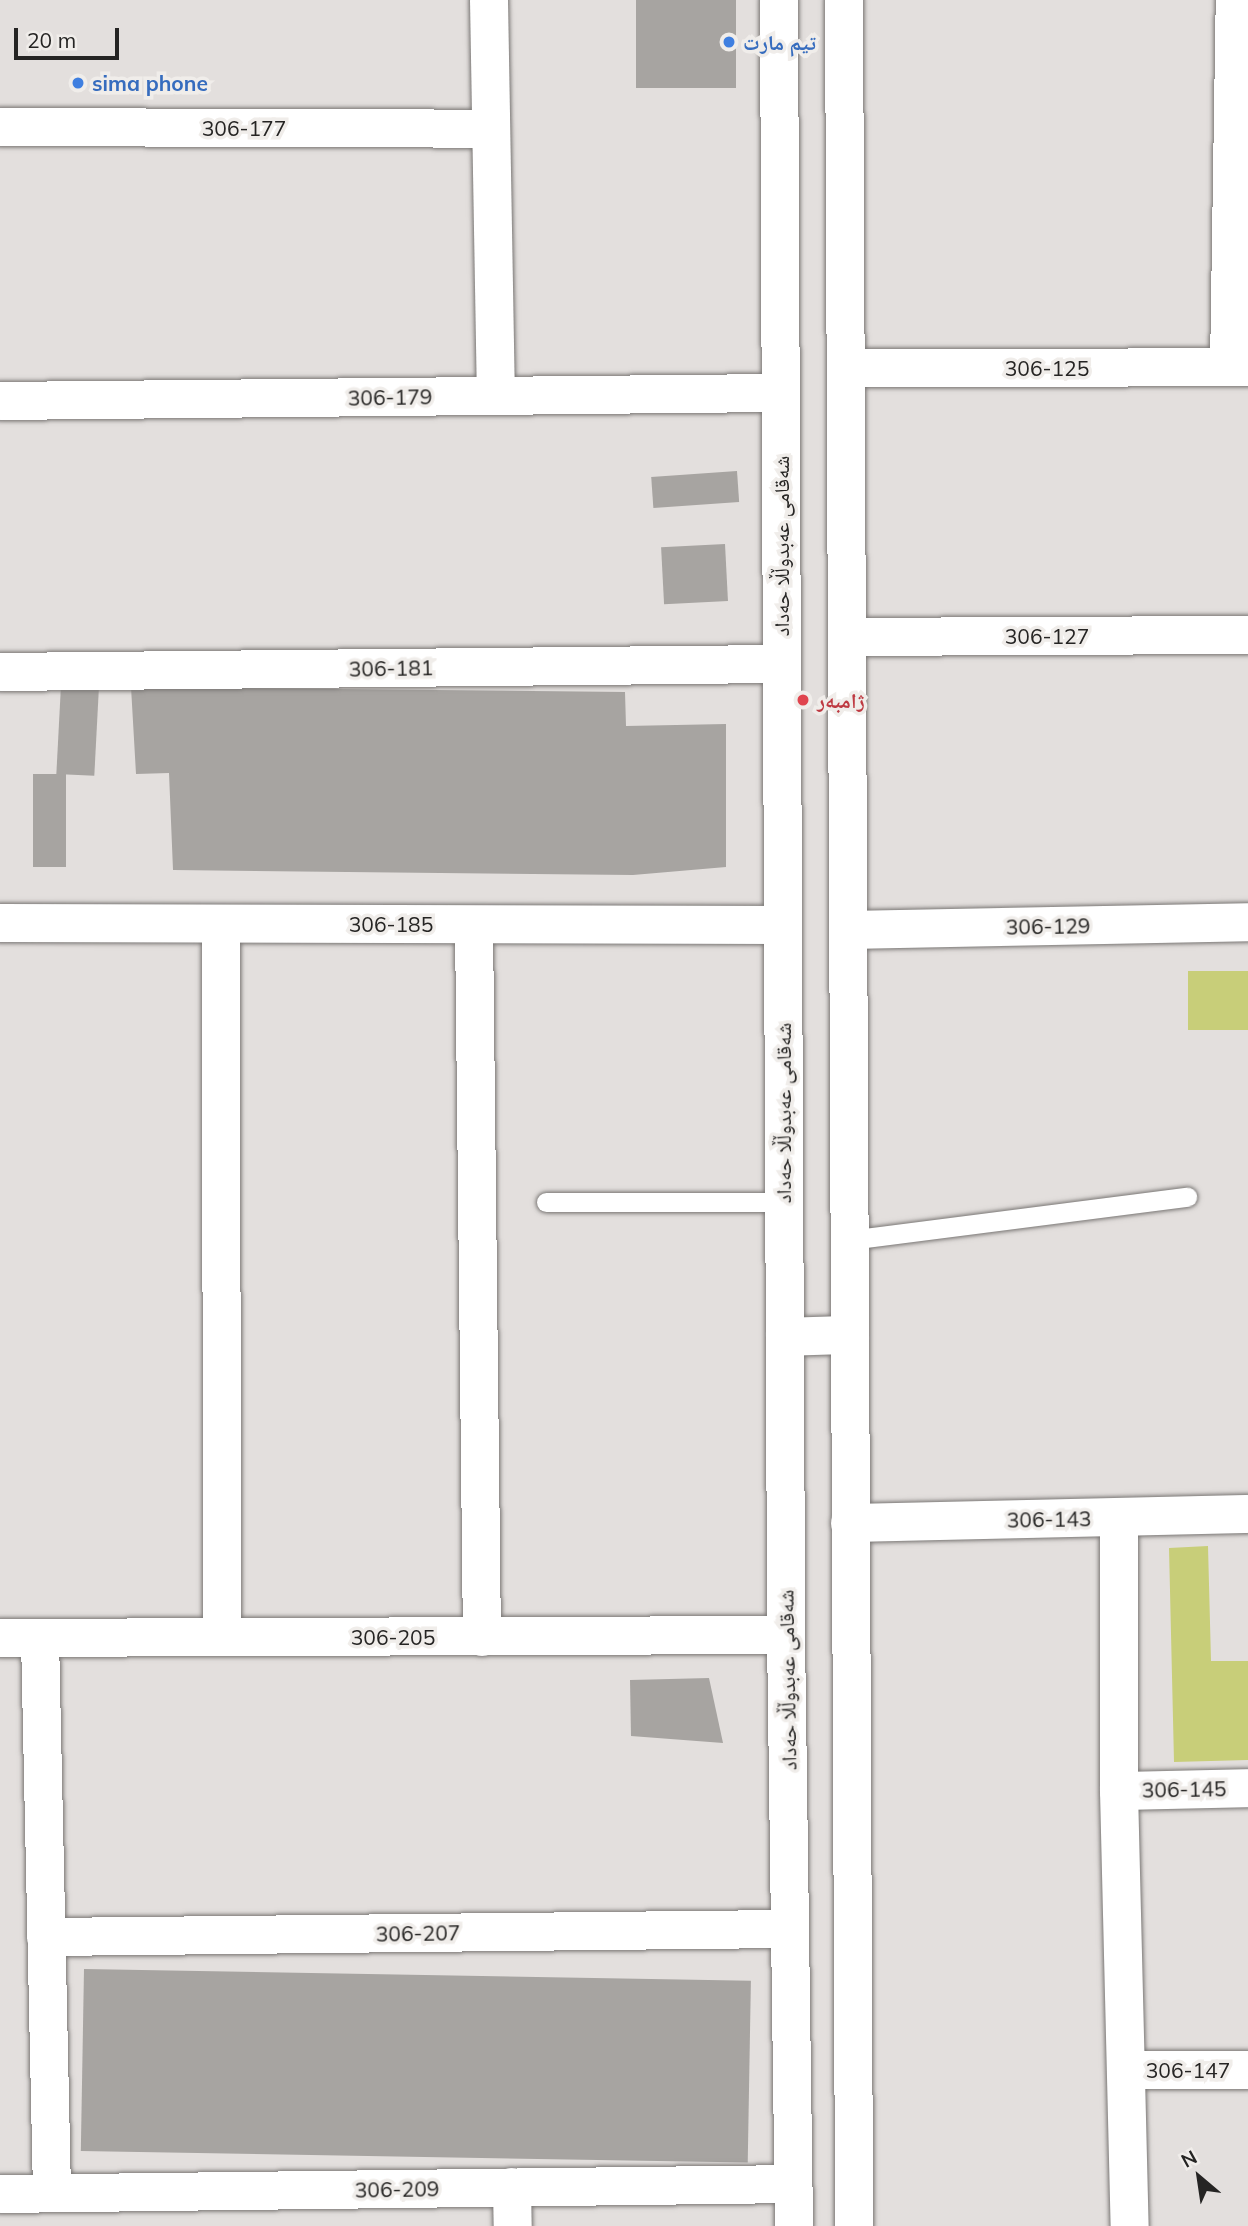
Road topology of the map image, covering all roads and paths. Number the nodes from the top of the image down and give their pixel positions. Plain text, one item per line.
1 (489, 0) edge
2 (779, 0) edge
3 (844, 0) edge
4 (1235, 0) edge
5 (0, 127) edge
6 (489, 129) junction
7 (1238, 367) edge
8 (846, 368) junction
9 (781, 393) junction
10 (496, 396) junction
11 (0, 401) edge
12 (1248, 635) edge
13 (847, 637) junction
14 (782, 664) junction
15 (0, 672) edge
16 (1248, 922) edge
17 (0, 923) edge
18 (221, 924) junction
19 (474, 925) junction
20 (783, 925) junction
21 (848, 930) junction
22 (1187, 1197) dead end
23 (546, 1202) dead end
24 (784, 1202) junction
25 (849, 1240) junction
26 (850, 1335) junction
27 (785, 1337) junction
28 (1248, 1514) edge
29 (1119, 1518) junction
30 (850, 1523) junction
31 (786, 1635) junction
32 (222, 1637) junction
33 (482, 1637) junction
34 (0, 1638) edge
35 (40, 1638) junction
36 (1248, 1788) edge
37 (1119, 1791) junction
38 (790, 1929) junction
39 (46, 1937) junction
40 (1128, 2070) junction
41 (1248, 2070) edge
42 (793, 2183) junction
43 (512, 2187) junction
44 (52, 2193) junction
45 (0, 2194) edge
46 (513, 2226) edge
47 (793, 2226) edge
48 (854, 2226) edge
49 (1130, 2226) edge

1 - 6 street
2 - 9 street, شەقامی عەبدوڵڵا حەداد
3 - 8 street
4 - 7 street
5 - 6 street, 306-177
6 - 10 street
7 - 8 street, 306-125
8 - 13 street
9 - 10 street, 306-179
9 - 14 street, شەقامی عەبدوڵڵا حەداد
10 - 11 street, 306-179
12 - 13 street, 306-127
13 - 21 street
14 - 15 street, 306-181
14 - 20 street, شەقامی عەبدوڵڵا حەداد
16 - 21 street, 306-129
17 - 18 street, 306-185
18 - 19 street, 306-185
18 - 32 street
19 - 20 street, 306-185
19 - 33 street
20 - 24 street, شەقامی عەبدوڵڵا حەداد
21 - 25 street
22 - 25 lane
23 - 24 lane
24 - 27 street, شەقامی عەبدوڵڵا حەداد
25 - 26 street
26 - 27 street
26 - 30 street
27 - 31 street, شەقامی عەبدوڵڵا حەداد
28 - 29 street, 306-143
29 - 30 street, 306-143
29 - 37 street
30 - 48 street
31 - 33 street, 306-205
31 - 38 street, شەقامی عەبدوڵڵا حەداد
32 - 33 street, 306-205
32 - 35 street, 306-205
34 - 35 street, 306-205
35 - 39 street
36 - 37 street, 306-145
37 - 40 street
38 - 39 street, 306-207
38 - 42 street, شەقامی عەبدوڵڵا حەداد
39 - 44 street
40 - 41 street, 306-147
40 - 49 street
42 - 43 street, 306-209
42 - 47 street, شەقامی عەبدوڵڵا حەداد
43 - 44 street, 306-209
43 - 46 street
44 - 45 street, 306-209

